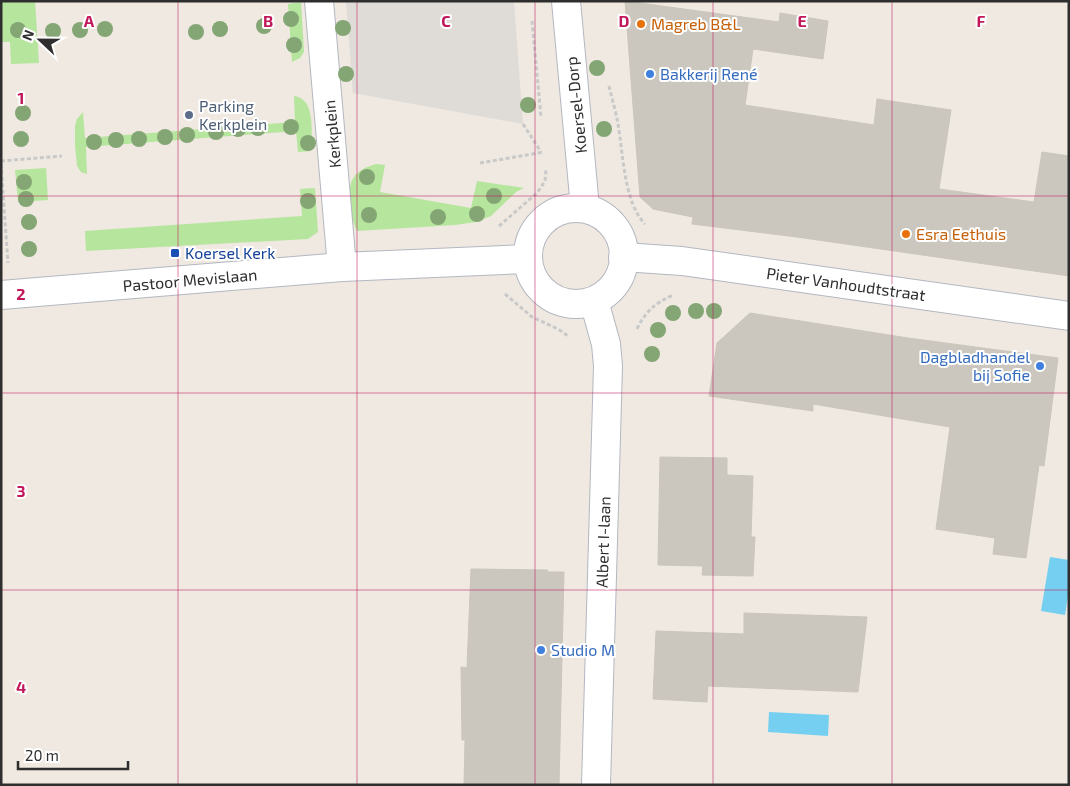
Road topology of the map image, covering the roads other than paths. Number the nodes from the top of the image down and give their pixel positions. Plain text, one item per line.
1 (319, 1) edge
2 (566, 1) edge
3 (585, 208) junction
4 (623, 257) junction
5 (528, 259) junction
6 (342, 267) junction
7 (6, 295) edge
8 (594, 301) junction
9 (1069, 316) edge
10 (596, 785) edge

1 - 6 street, Kerkplein
2 - 3 street, Koersel-Dorp
3 - 4 street
3 - 5 street
4 - 8 street
4 - 9 street, Pieter Vanhoudtstraat
5 - 6 street, Pastoor Mevislaan
5 - 8 street
6 - 7 street, Pastoor Mevislaan
8 - 10 street, Albert I-laan

